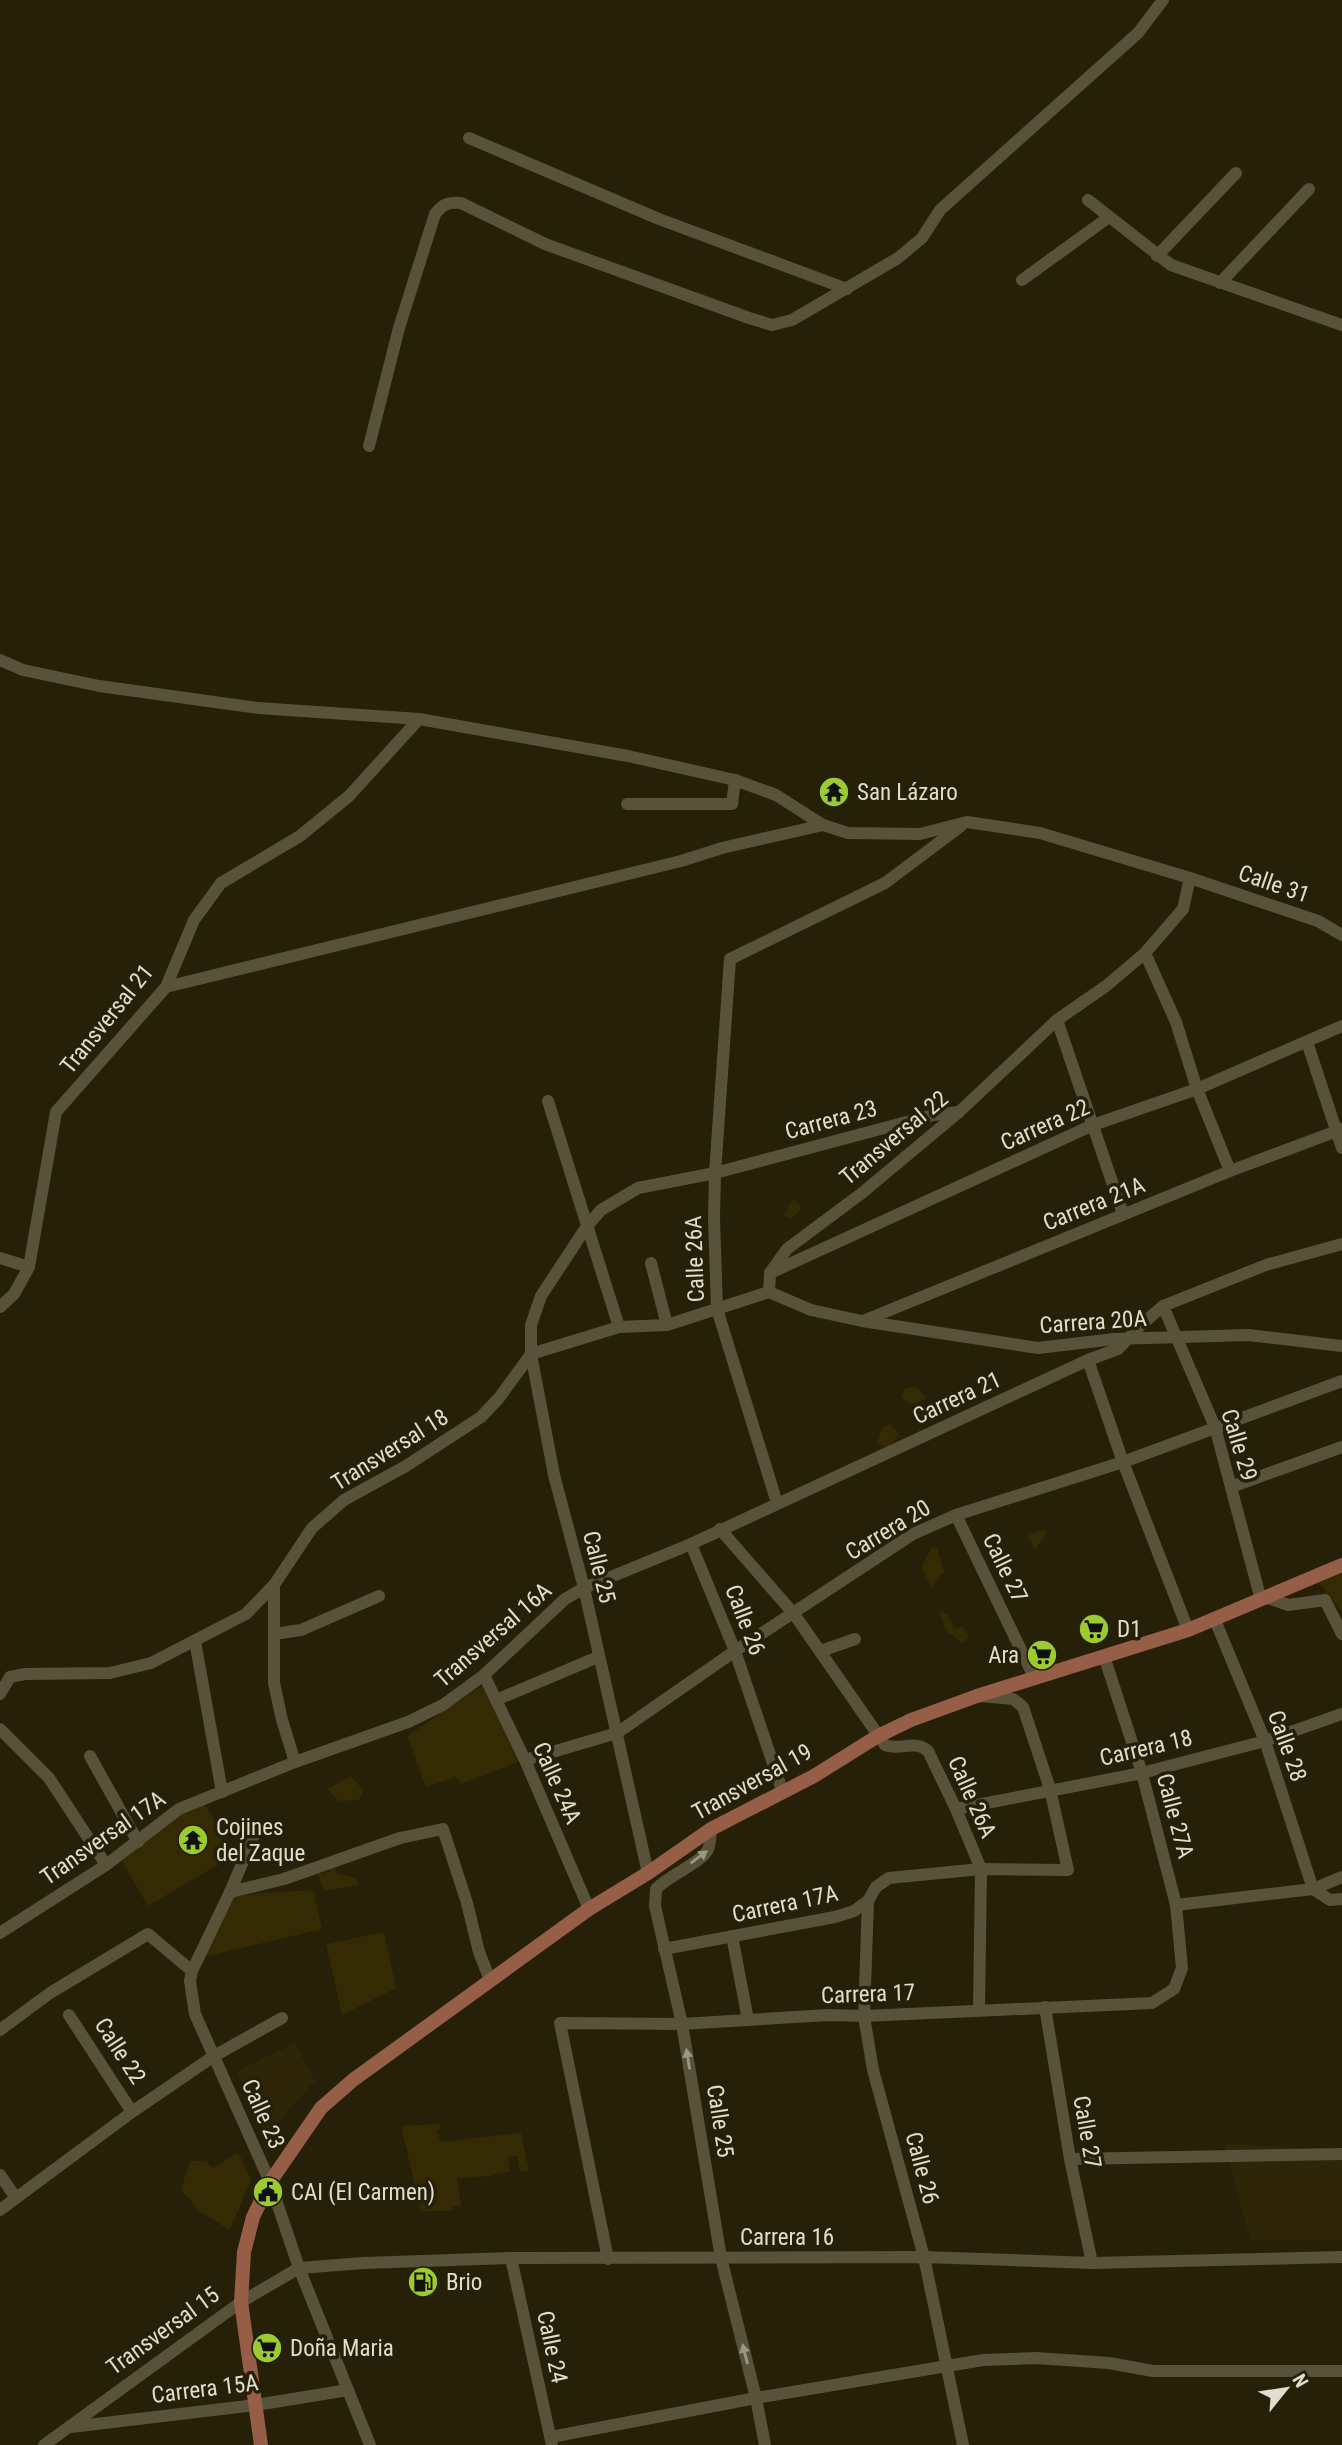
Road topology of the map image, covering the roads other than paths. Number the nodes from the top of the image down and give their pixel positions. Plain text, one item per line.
1 (1163, 0) edge
2 (469, 138) dead end
3 (1236, 173) dead end
4 (1309, 189) dead end
5 (1088, 200) dead end
6 (1109, 217) junction
7 (1157, 256) junction
8 (1022, 280) dead end
9 (1220, 283) junction
10 (847, 289) junction
11 (1342, 326) edge
12 (369, 446) dead end
13 (0, 660) edge
14 (419, 719) junction
15 (735, 780) junction
16 (627, 804) dead end
17 (967, 822) junction
18 (823, 825) junction
19 (1190, 878) junction
20 (1342, 935) edge
21 (1145, 953) junction
22 (166, 987) junction
23 (1057, 1020) junction
24 (1342, 1026) edge
25 (1307, 1042) junction
26 (1198, 1089) junction
27 (548, 1101) dead end
28 (959, 1112) junction
29 (1093, 1125) junction
30 (1339, 1130) edge
31 (1342, 1148) edge
32 (1230, 1171) junction
33 (715, 1173) junction
34 (1123, 1214) junction
35 (587, 1226) junction
36 (1342, 1244) edge
37 (0, 1258) edge
38 (651, 1263) dead end
39 (29, 1267) junction
40 (770, 1273) junction
41 (769, 1292) junction
42 (0, 1307) edge
43 (1163, 1307) junction
44 (717, 1309) junction
45 (862, 1321) junction
46 (667, 1325) junction
47 (619, 1328) junction
48 (1175, 1337) junction
49 (1128, 1339) junction
50 (1342, 1346) edge
51 (531, 1354) junction
52 (1088, 1360) junction
53 (1342, 1381) edge
54 (1215, 1427) junction
55 (1342, 1447) edge
56 (1123, 1462) junction
57 (1231, 1488) junction
58 (777, 1503) junction
59 (956, 1515) junction
60 (720, 1529) junction
61 (691, 1544) junction
62 (1341, 1567) edge
63 (274, 1585) junction
64 (584, 1588) junction
65 (379, 1596) dead end
66 (1265, 1599) junction
67 (794, 1614) junction
68 (1215, 1620) junction
69 (1188, 1630) junction
70 (274, 1634) junction
71 (1342, 1634) edge
72 (855, 1639) dead end
73 (195, 1641) junction
74 (735, 1651) junction
75 (821, 1651) junction
76 (1104, 1656) junction
77 (598, 1657) junction
78 (484, 1675) junction
79 (1034, 1677) junction
80 (0, 1694) edge
81 (977, 1696) junction
82 (496, 1700) junction
83 (1342, 1714) edge
84 (0, 1729) edge
85 (617, 1733) junction
86 (878, 1736) junction
87 (1265, 1741) junction
88 (351, 1742) joint
89 (90, 1756) dead end
90 (525, 1760) junction
91 (295, 1762) junction
92 (1142, 1773) junction
93 (1050, 1789) junction
94 (222, 1792) junction
95 (783, 1793) junction
96 (956, 1809) junction
97 (711, 1829) junction
98 (256, 1831) dead end
99 (138, 1842) junction
100 (106, 1865) junction
101 (981, 1869) junction
102 (648, 1873) junction
103 (1342, 1878) edge
104 (1313, 1889) junction
105 (230, 1892) junction
106 (1342, 1899) edge
107 (868, 1900) junction
108 (1176, 1905) junction
109 (589, 1909) junction
110 (0, 1933) edge
111 (732, 1936) junction
112 (664, 1949) junction
113 (192, 1971) junction
114 (490, 1980) junction
115 (1174, 1989) joint
116 (1045, 2007) junction
117 (979, 2010) junction
118 (69, 2015) dead end
119 (864, 2016) junction
120 (282, 2018) dead end
121 (748, 2020) junction
122 (682, 2024) junction
123 (1, 2027) edge
124 (214, 2056) junction
125 (132, 2112) junction
126 (1342, 2154) edge
127 (1070, 2160) junction
128 (0, 2175) edge
129 (270, 2182) junction
130 (16, 2198) junction
131 (0, 2210) edge
132 (1342, 2256) edge
133 (925, 2257) junction
134 (511, 2258) junction
135 (721, 2258) junction
136 (608, 2259) junction
137 (1092, 2263) junction
138 (299, 2268) junction
139 (241, 2302) junction
140 (946, 2365) junction
141 (1342, 2371) edge
142 (348, 2390) junction
143 (756, 2398) junction
144 (256, 2405) junction
145 (67, 2428) junction
146 (552, 2441) edge
147 (48, 2443) edge
148 (261, 2445) edge
149 (370, 2445) edge
150 (765, 2445) edge
151 (963, 2445) edge

1 - 10 street
2 - 10 street
3 - 7 street
4 - 9 street
5 - 6 street
6 - 7 street
6 - 8 street
7 - 9 street
9 - 11 street
10 - 12 street
13 - 14 street
14 - 15 street
14 - 22 street, Transversal 21
15 - 16 street
15 - 18 street
17 - 18 street
17 - 19 street, Calle 31
17 - 33 street, Calle 26A
18 - 22 street
19 - 20 street, Calle 31
19 - 21 street
21 - 23 street
21 - 26 street
22 - 39 street, Transversal 21
23 - 28 street, Transversal 22
23 - 29 street
24 - 25 street, Carrera 22
25 - 26 street, Carrera 22
25 - 30 street
26 - 29 street, Carrera 22
26 - 32 street
27 - 35 street
28 - 33 street, Carrera 23
28 - 40 street, Transversal 22
29 - 34 street
29 - 40 street, Carrera 22
30 - 31 street
30 - 32 street, Carrera 21A
32 - 34 street, Carrera 21A
33 - 35 street, Carrera 23
33 - 44 street, Calle 26A
34 - 45 street, Carrera 21A
35 - 47 street
35 - 51 street, Calle 25
36 - 43 street, Carrera 21
37 - 39 street
38 - 46 street
39 - 42 street, Transversal 21
40 - 41 street
41 - 44 street
41 - 45 street, Carrera 20A
43 - 48 street, Calle 29
43 - 49 street, Carrera 21
44 - 46 street
44 - 58 street, Calle 26A
45 - 49 street, Carrera 20A
46 - 47 street
47 - 51 street
48 - 49 street, Carrera 20A
48 - 50 street, Carrera 20A
48 - 54 street, Calle 29
49 - 52 street, Carrera 21
51 - 63 street, Transversal 18
51 - 64 street, Calle 25
52 - 56 street
52 - 58 street, Carrera 21
53 - 54 street, Carrera 20
54 - 56 street, Carrera 20
54 - 57 street, Calle 29
55 - 57 street
56 - 59 street, Carrera 20
56 - 69 street
57 - 66 street, Calle 29
58 - 60 street, Carrera 21
59 - 67 street, Carrera 20
59 - 79 street, Calle 27
60 - 61 street, Carrera 21
60 - 67 street
61 - 64 street, Carrera 21
61 - 74 street, Calle 26
62 - 66 main road, Transversal 19
63 - 70 street
63 - 73 street, Transversal 18
64 - 77 street, Calle 25
64 - 78 street, Transversal 16A
65 - 70 street
66 - 68 main road, Transversal 19
66 - 71 street
67 - 74 street, Carrera 20
67 - 75 street
68 - 69 main road, Transversal 19
68 - 87 street, Calle 28
69 - 76 main road, Transversal 19
70 - 91 street
72 - 75 street
73 - 80 street, Transversal 18
73 - 94 street
74 - 85 street, Carrera 20
74 - 95 street, Calle 26
75 - 86 street
76 - 79 main road, Transversal 19
76 - 92 street, Calle 27A
77 - 82 street
77 - 85 street, Calle 25
78 - 82 street, Calle 24A
78 - 88 street, Transversal 16A
79 - 81 main road, Transversal 19
81 - 86 main road, Transversal 19
81 - 93 street
82 - 90 street, Calle 24A
83 - 87 street, Carrera 18
84 - 100 street
85 - 90 street, Carrera 20
85 - 102 street, Calle 25
86 - 95 main road, Transversal 19
86 - 96 street, Calle 26A
87 - 92 street, Carrera 18
87 - 104 street, Calle 28
88 - 91 street, Transversal 17A
89 - 99 street
90 - 109 street, Calle 24A
91 - 94 street, Transversal 17A
92 - 93 street, Carrera 18
92 - 108 street, Calle 27A
93 - 96 street, Carrera 18
93 - 101 street, Carrera 17A
94 - 99 street, Transversal 17A
95 - 97 main road, Transversal 19
96 - 101 street, Calle 26A
97 - 102 main road, Transversal 19
112 -> 97 street, Calle 25
98 - 105 street
99 - 100 street, Transversal 17A
100 - 110 street, Transversal 17A
101 - 107 street, Carrera 17A
101 - 117 street, Calle 26A
102 - 109 main road, Transversal 19
103 - 104 street
104 - 106 street
104 - 108 street
105 - 113 street
105 - 114 street
107 - 111 street, Carrera 17A
107 - 119 street, Calle 26
108 - 115 street, Calle 27A
109 - 114 main road, Transversal 19
111 - 112 street, Carrera 17A
111 - 121 street
112 - 122 street, Calle 25
113 - 123 street
113 - 124 street, Calle 23
114 - 129 main road, Transversal 19
115 - 116 street, Carrera 17
116 - 117 street, Carrera 17
116 - 127 street, Calle 27
117 - 119 street, Carrera 17
118 - 125 street, Calle 22
119 - 121 street, Carrera 17
119 - 133 street, Calle 26
120 - 124 street
121 - 122 street, Carrera 17
135 -> 122 street, Calle 25
122 - 136 street, Carrera 17
124 - 125 street
124 - 129 street, Calle 23
125 - 130 street
126 - 127 street
127 - 137 street, Calle 27
128 - 130 street
129 - 138 street, Calle 23
129 - 139 main road, Transversal 15
130 - 131 street
132 - 137 street, Carrera 16
133 - 135 street, Carrera 16
133 - 137 street, Carrera 16
133 - 140 street, Calle 26
134 - 136 street, Carrera 16
134 - 138 street, Carrera 16
134 - 146 street, Calle 24
135 - 136 street, Carrera 16
143 -> 135 street, Calle 25
138 - 139 street, Carrera 16
138 - 142 street, Calle 23
139 - 144 main road
139 - 145 street, Transversal 15
140 - 141 street
140 - 143 street
140 - 151 street, Calle 26
142 - 144 street, Carrera 15A
142 - 149 street, Calle 23
143 - 146 street
143 - 150 street, Calle 25
144 - 145 street, Carrera 15A
144 - 148 main road
145 - 147 street, Transversal 15

